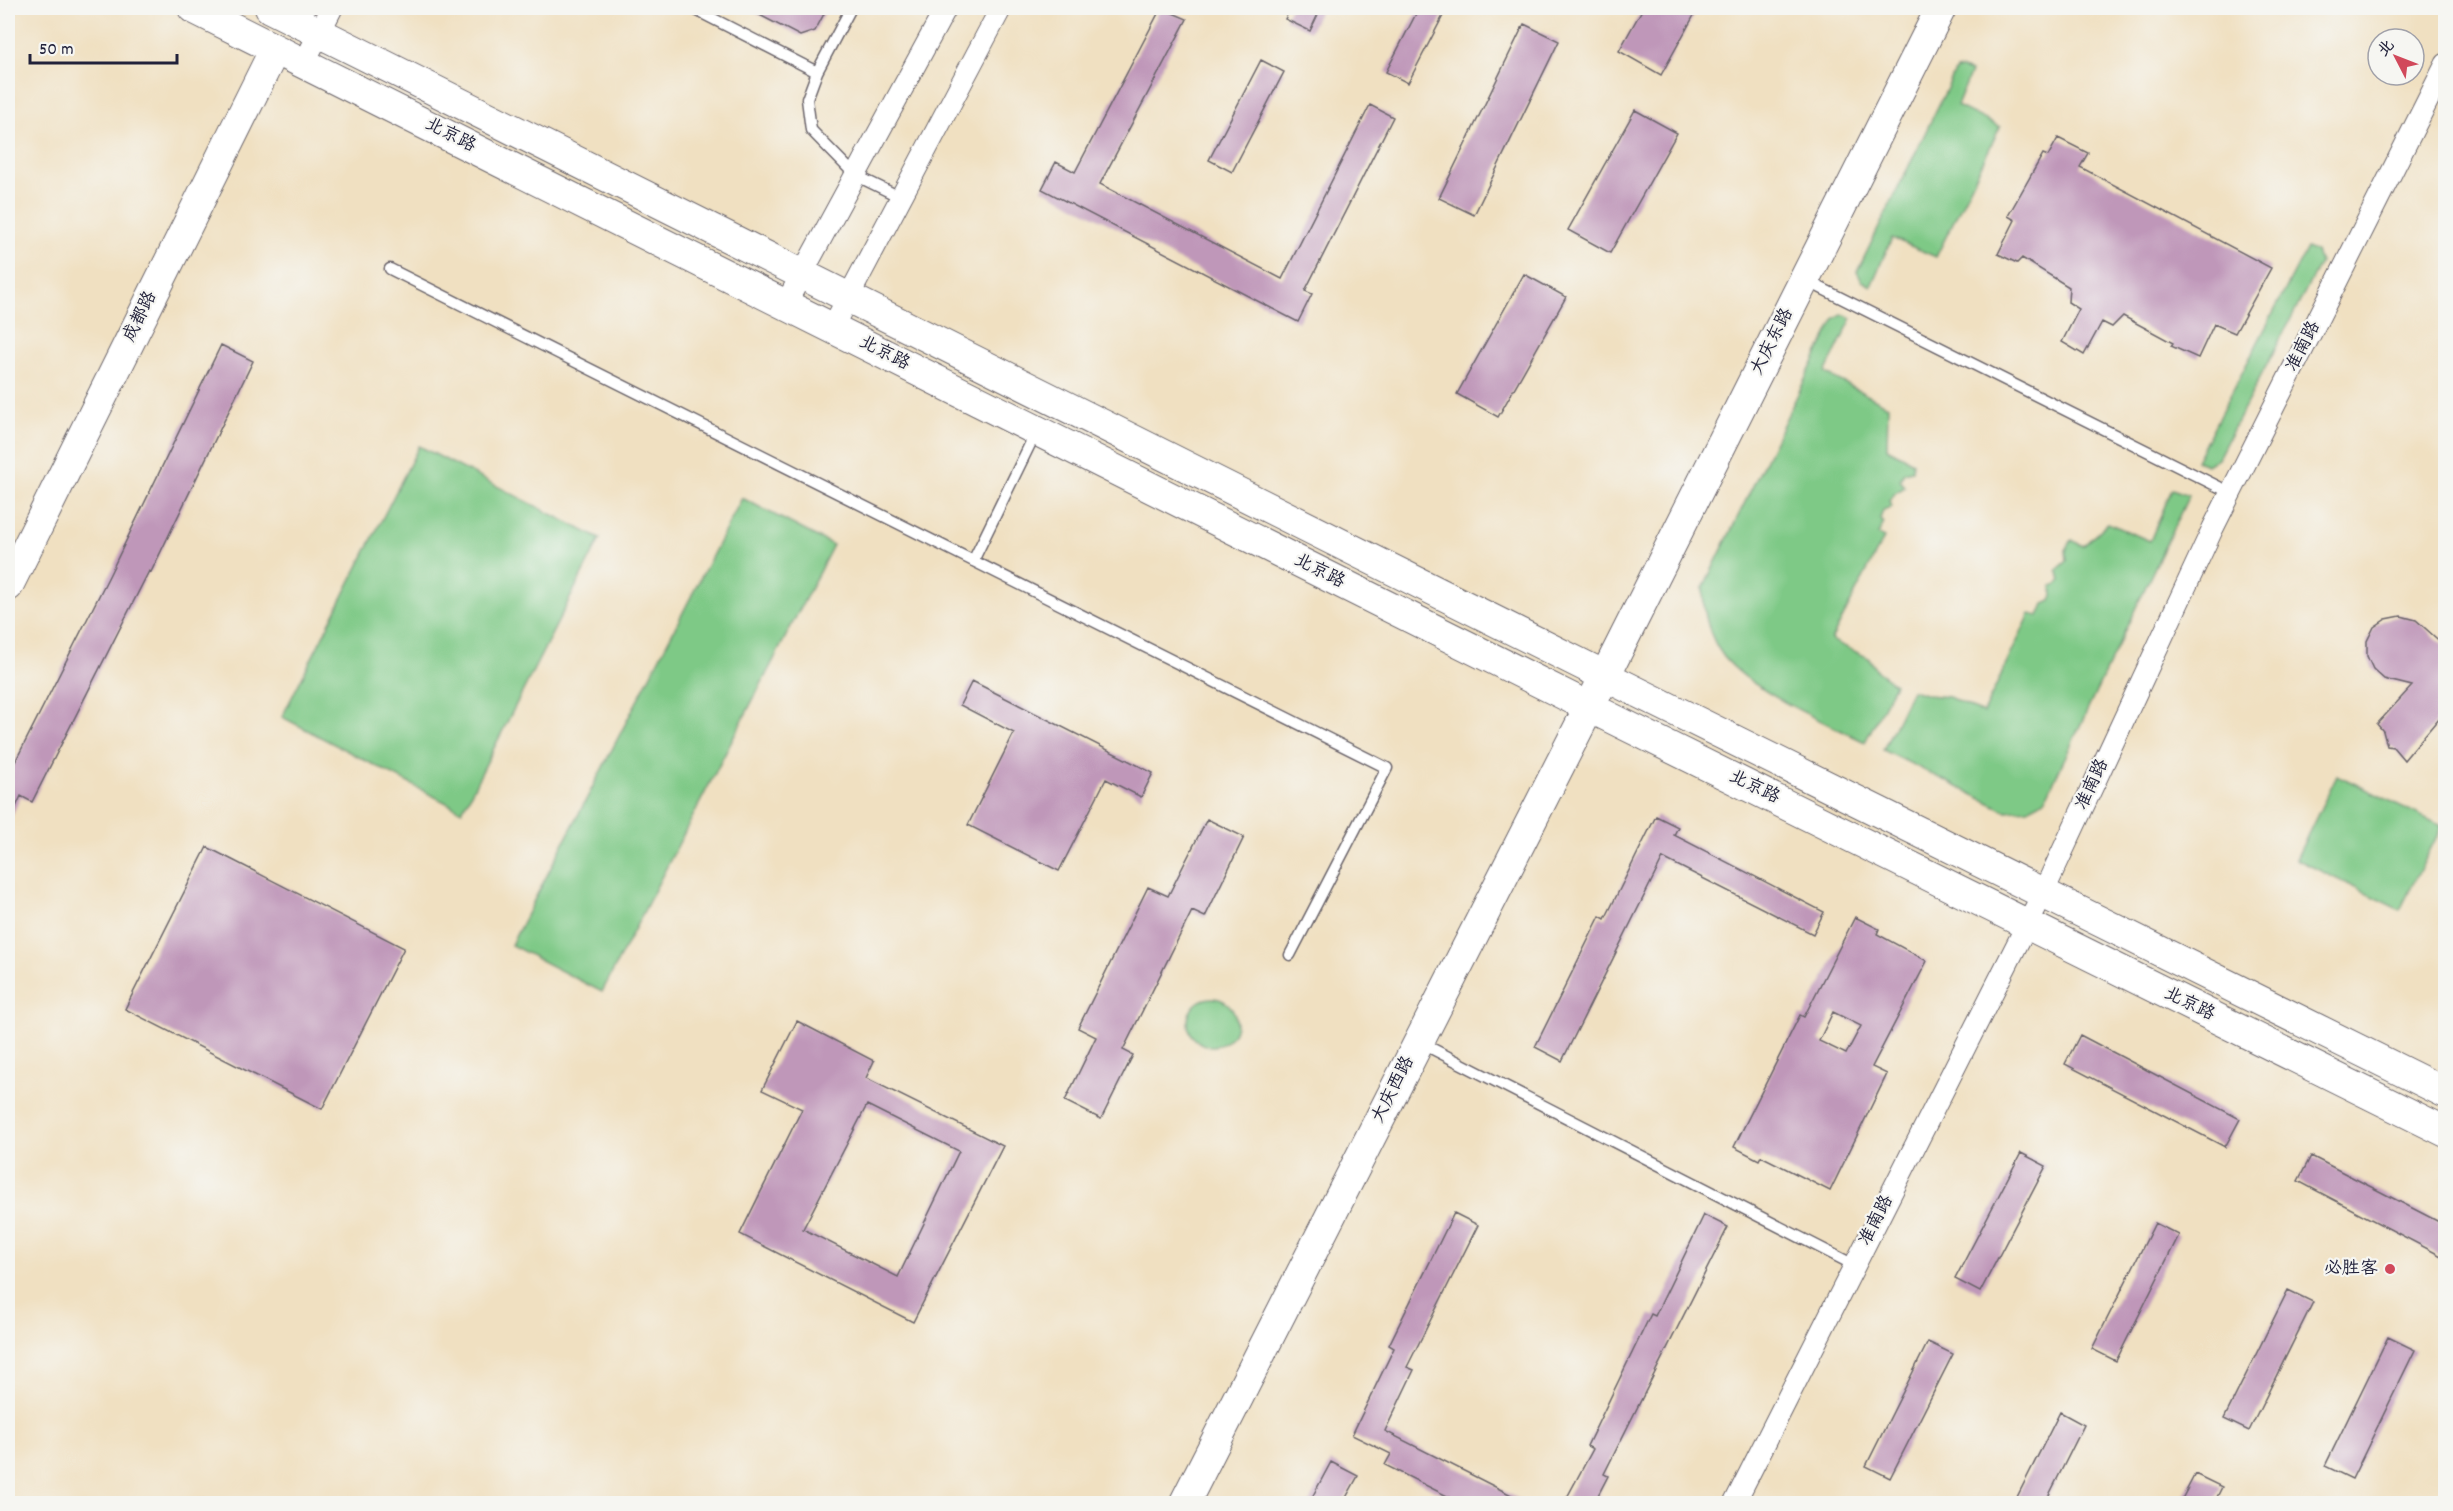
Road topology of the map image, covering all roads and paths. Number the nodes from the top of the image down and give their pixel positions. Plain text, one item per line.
1 (194, 8) edge
2 (270, 8) edge
3 (692, 8) edge
4 (851, 8) edge
5 (946, 8) edge
6 (1001, 8) edge
7 (1941, 8) edge
8 (325, 20) edge
9 (275, 49) junction
10 (304, 63) junction
11 (2445, 64) edge
12 (817, 72) junction
13 (855, 175) junction
14 (900, 197) junction
15 (390, 269) dead end
16 (802, 274) junction
17 (1804, 279) junction
18 (848, 297) junction
19 (785, 305) junction
20 (832, 328) junction
21 (1037, 431) junction
22 (2231, 493) junction
23 (972, 561) junction
24 (11, 569) edge
25 (1605, 676) junction
26 (1589, 707) junction
27 (2043, 893) junction
28 (2027, 924) junction
29 (1290, 955) dead end
30 (1418, 1042) junction
31 (2445, 1093) edge
32 (2445, 1132) edge
33 (1854, 1265) junction
34 (1184, 1503) edge
35 (1734, 1503) edge

1 - 9 main road, 北京路
2 - 8 main road, 北京路
3 - 12 lane
4 - 12 lane
5 - 13 street
6 - 14 street
7 - 17 main road, 大庆东路
8 - 10 street
8 - 16 main road, 北京路
9 - 10 main road, 北京路
9 - 24 main road, 成都路
10 - 19 main road, 北京路
11 - 22 street, 准南路
12 - 13 lane
13 - 14 lane
13 - 16 street
14 - 18 street
15 - 23 lane
16 - 18 main road, 北京路
16 - 19 street
17 - 22 lane
17 - 25 main road, 大庆东路
18 - 20 street
18 - 25 main road, 北京路
19 - 20 main road, 北京路
20 - 21 main road, 北京路
21 - 23 lane
21 - 26 main road, 北京路
22 - 27 street, 准南路
23 - 29 lane
25 - 26 main road, 大庆西路
25 - 27 main road, 北京路
26 - 28 main road, 北京路
26 - 30 main road, 大庆西路
27 - 28 street, 准南路
27 - 31 main road, 北京路
28 - 32 main road, 北京路
28 - 33 street, 准南路
30 - 33 lane
30 - 34 main road, 大庆西路
33 - 35 street, 准南路

